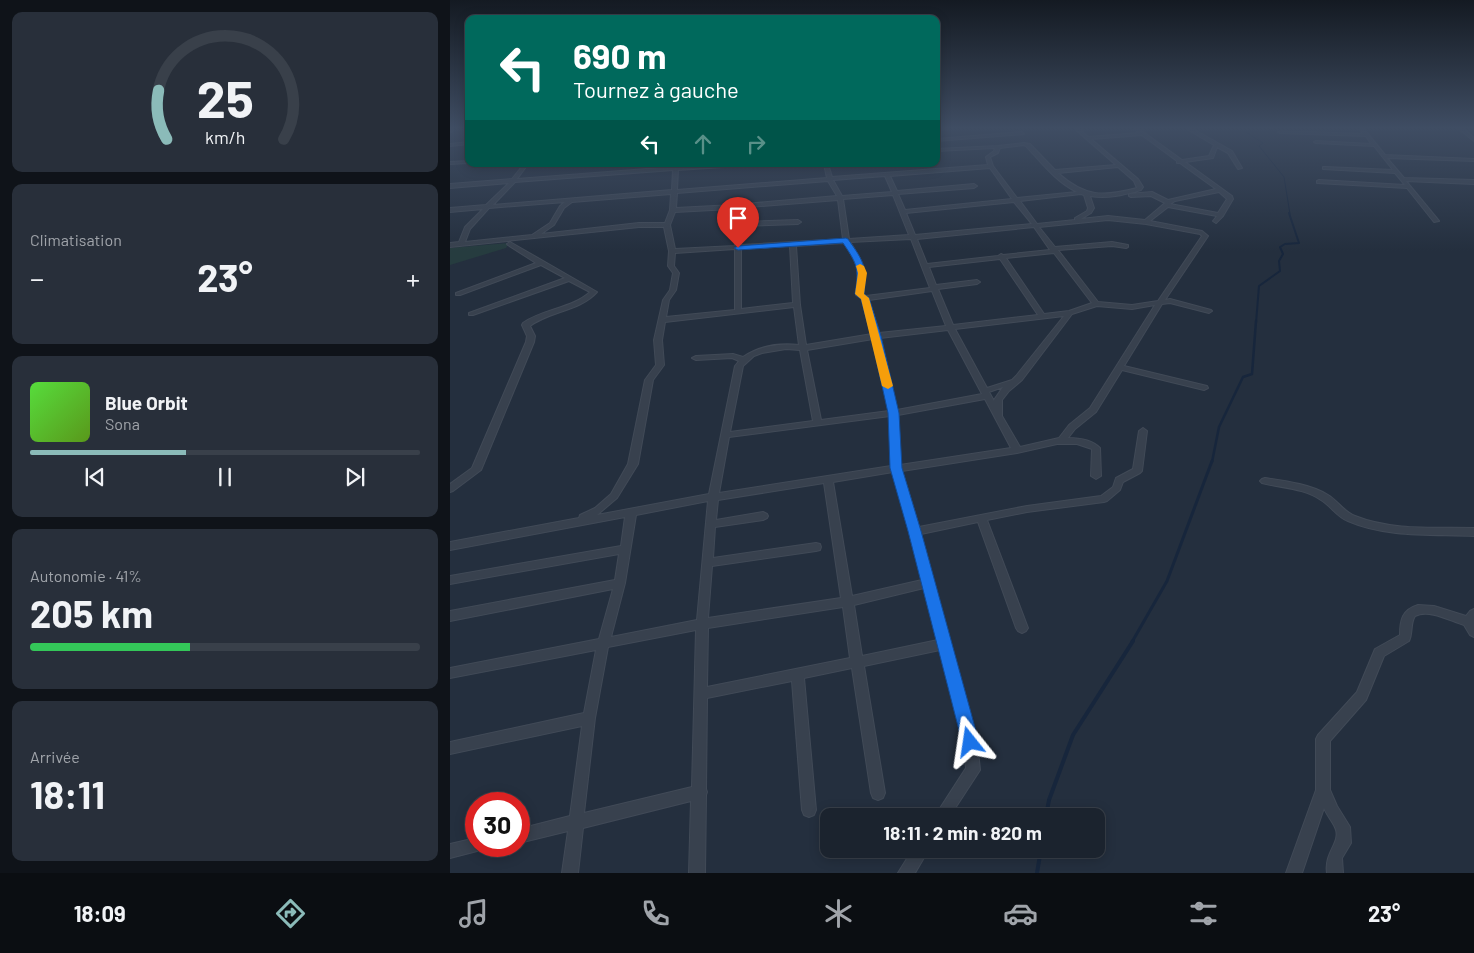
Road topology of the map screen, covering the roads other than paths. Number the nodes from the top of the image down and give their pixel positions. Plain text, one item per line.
1 (522, 170) edge
2 (633, 170) edge
3 (676, 170) edge
4 (828, 170) edge
5 (942, 170) edge
6 (994, 170) edge
7 (1051, 170) edge
8 (1077, 170) edge
9 (1123, 170) edge
10 (1190, 170) edge
11 (1356, 170) edge
12 (1053, 172) junction
13 (1397, 172) joint
14 (887, 174) junction
15 (1402, 178) junction
16 (830, 179) junction
17 (514, 180) junction
18 (1319, 182) dead end
19 (1474, 183) edge
20 (450, 186) edge
21 (974, 186) dead end
22 (1409, 187) junction
23 (1220, 190) junction
24 (674, 191) junction
25 (895, 192) junction
26 (1079, 193) junction
27 (1087, 195) junction
28 (1118, 196) junction
29 (840, 198) junction
30 (575, 200) junction
31 (1016, 200) junction
32 (1168, 204) junction
33 (489, 207) junction
34 (734, 207) junction
35 (450, 210) edge
36 (673, 210) junction
37 (902, 212) junction
38 (1221, 215) junction
39 (1072, 221) junction
40 (1436, 221) dead end
41 (798, 222) dead end
42 (1146, 222) junction
43 (1216, 222) dead end
44 (736, 224) junction
45 (667, 225) junction
46 (1035, 225) junction
47 (532, 237) junction
48 (914, 237) junction
49 (846, 241) junction
50 (462, 244) junction
51 (450, 245) edge
52 (793, 245) junction
53 (1126, 246) dead end
54 (738, 248) junction
55 (1054, 250) junction
56 (672, 251) junction
57 (1001, 256) junction
58 (541, 263) junction
59 (924, 266) junction
60 (569, 279) junction
61 (977, 282) dead end
62 (935, 288) junction
63 (458, 294) dead end
64 (865, 298) junction
65 (1160, 301) junction
66 (1096, 304) junction
67 (797, 305) junction
68 (738, 311) junction
69 (1209, 311) dead end
70 (1070, 313) junction
71 (471, 314) dead end
72 (1042, 316) junction
73 (662, 320) junction
74 (950, 328) junction
75 (876, 336) junction
76 (803, 348) junction
77 (696, 358) dead end
78 (743, 360) junction
79 (1120, 367) junction
80 (1019, 378) junction
81 (1204, 388) dead end
82 (986, 393) junction
83 (894, 413) junction
84 (998, 416) junction
85 (817, 422) junction
86 (1143, 431) dead end
87 (726, 435) junction
88 (1062, 440) junction
89 (1017, 450) junction
90 (896, 468) junction
91 (1096, 476) dead end
92 (828, 480) junction
93 (1265, 481) dead end
94 (450, 489) edge
95 (713, 497) junction
96 (631, 513) junction
97 (763, 516) dead end
98 (981, 518) junction
99 (577, 521) junction
100 (711, 524) junction
101 (915, 531) junction
102 (1474, 532) edge
103 (450, 546) edge
104 (816, 547) dead end
105 (626, 549) junction
106 (708, 563) junction
107 (450, 580) edge
108 (620, 583) junction
109 (928, 583) junction
110 (846, 602) junction
111 (450, 616) edge
112 (1472, 622) edge
113 (702, 624) junction
114 (1022, 628) dead end
115 (944, 644) junction
116 (603, 645) junction
117 (857, 663) junction
118 (450, 672) edge
119 (798, 675) junction
120 (701, 694) junction
121 (589, 718) junction
122 (450, 748) edge
123 (1323, 790) junction
124 (700, 792) junction
125 (878, 793) dead end
126 (947, 808) edge
127 (809, 810) dead end
128 (576, 823) junction
129 (530, 833) edge
130 (465, 848) edge
131 (450, 851) edge
132 (916, 858) edge
133 (570, 873) edge
134 (697, 873) edge
135 (906, 873) edge
136 (1294, 873) edge
137 (1335, 873) edge

1 - 17 street
2 - 17 street
3 - 24 street
4 - 16 street
5 - 14 street
6 - 31 street
7 - 12 street
8 - 12 street
9 - 28 street
10 - 23 street
11 - 13 street
12 - 26 street
13 - 15 street
14 - 16 street
14 - 25 street
15 - 19 street
15 - 22 street
16 - 24 street
16 - 29 street
17 - 20 street
17 - 33 street
18 - 22 street
21 - 25 street
22 - 40 street
23 - 32 street
23 - 38 street
24 - 30 street
24 - 36 street
25 - 29 street
25 - 37 street
26 - 27 street
26 - 31 street
27 - 28 street
27 - 39 street
28 - 32 street
29 - 34 street
29 - 49 street
30 - 33 street
30 - 47 street
31 - 37 street
31 - 46 street
32 - 38 street
32 - 42 street
33 - 35 street
33 - 50 street
34 - 36 street
34 - 44 street
36 - 45 street
37 - 48 street
38 - 43 street
39 - 42 street
39 - 46 street
41 - 44 street
42 - 65 street
44 - 54 street
45 - 47 street
45 - 56 street
46 - 48 street
46 - 55 street
47 - 50 street
47 - 58 street
48 - 49 street
48 - 59 street
49 - 52 street
49 - 64 street
50 - 51 street
52 - 54 street
52 - 67 street
53 - 55 street
54 - 56 street
54 - 68 street
55 - 57 street
55 - 66 street
56 - 73 street
57 - 59 street
57 - 72 street
58 - 60 street
58 - 63 street
59 - 62 street
60 - 71 street
60 - 94 street
61 - 62 street
62 - 64 street
62 - 74 street
64 - 75 street
65 - 66 street
65 - 69 street
65 - 79 street
66 - 70 street
67 - 68 street
67 - 76 street
68 - 73 street
70 - 72 street
70 - 80 street
72 - 74 street
73 - 99 street
74 - 75 street
74 - 82 street
75 - 76 street
75 - 83 street
76 - 78 street
76 - 85 street
77 - 78 street
78 - 87 street
79 - 81 street
79 - 88 street
80 - 82 street
80 - 84 street
82 - 83 street
82 - 84 street
83 - 85 street
83 - 90 street
84 - 89 street
85 - 87 street
86 - 98 street
87 - 95 street
88 - 89 street
88 - 91 street
89 - 90 street
90 - 92 street
90 - 101 street
92 - 95 street
92 - 110 street
93 - 102 street
95 - 96 street
95 - 100 street
96 - 99 street
96 - 105 street
97 - 100 street
98 - 101 street
98 - 114 street
99 - 103 street
100 - 106 street
101 - 109 street
104 - 106 street
105 - 107 street
105 - 108 street
106 - 113 street
108 - 111 street
108 - 116 street
109 - 110 street
109 - 115 street
110 - 113 street
110 - 117 street
112 - 123 street
113 - 116 street
113 - 120 street
115 - 117 street
115 - 126 street
116 - 118 street
116 - 121 street
117 - 119 street
117 - 125 street
119 - 120 street
119 - 127 street
120 - 124 street
121 - 122 street
121 - 128 street
123 - 136 street
123 - 137 street
124 - 128 street
124 - 134 street
128 - 129 street
128 - 133 street
130 - 131 street
132 - 135 street

